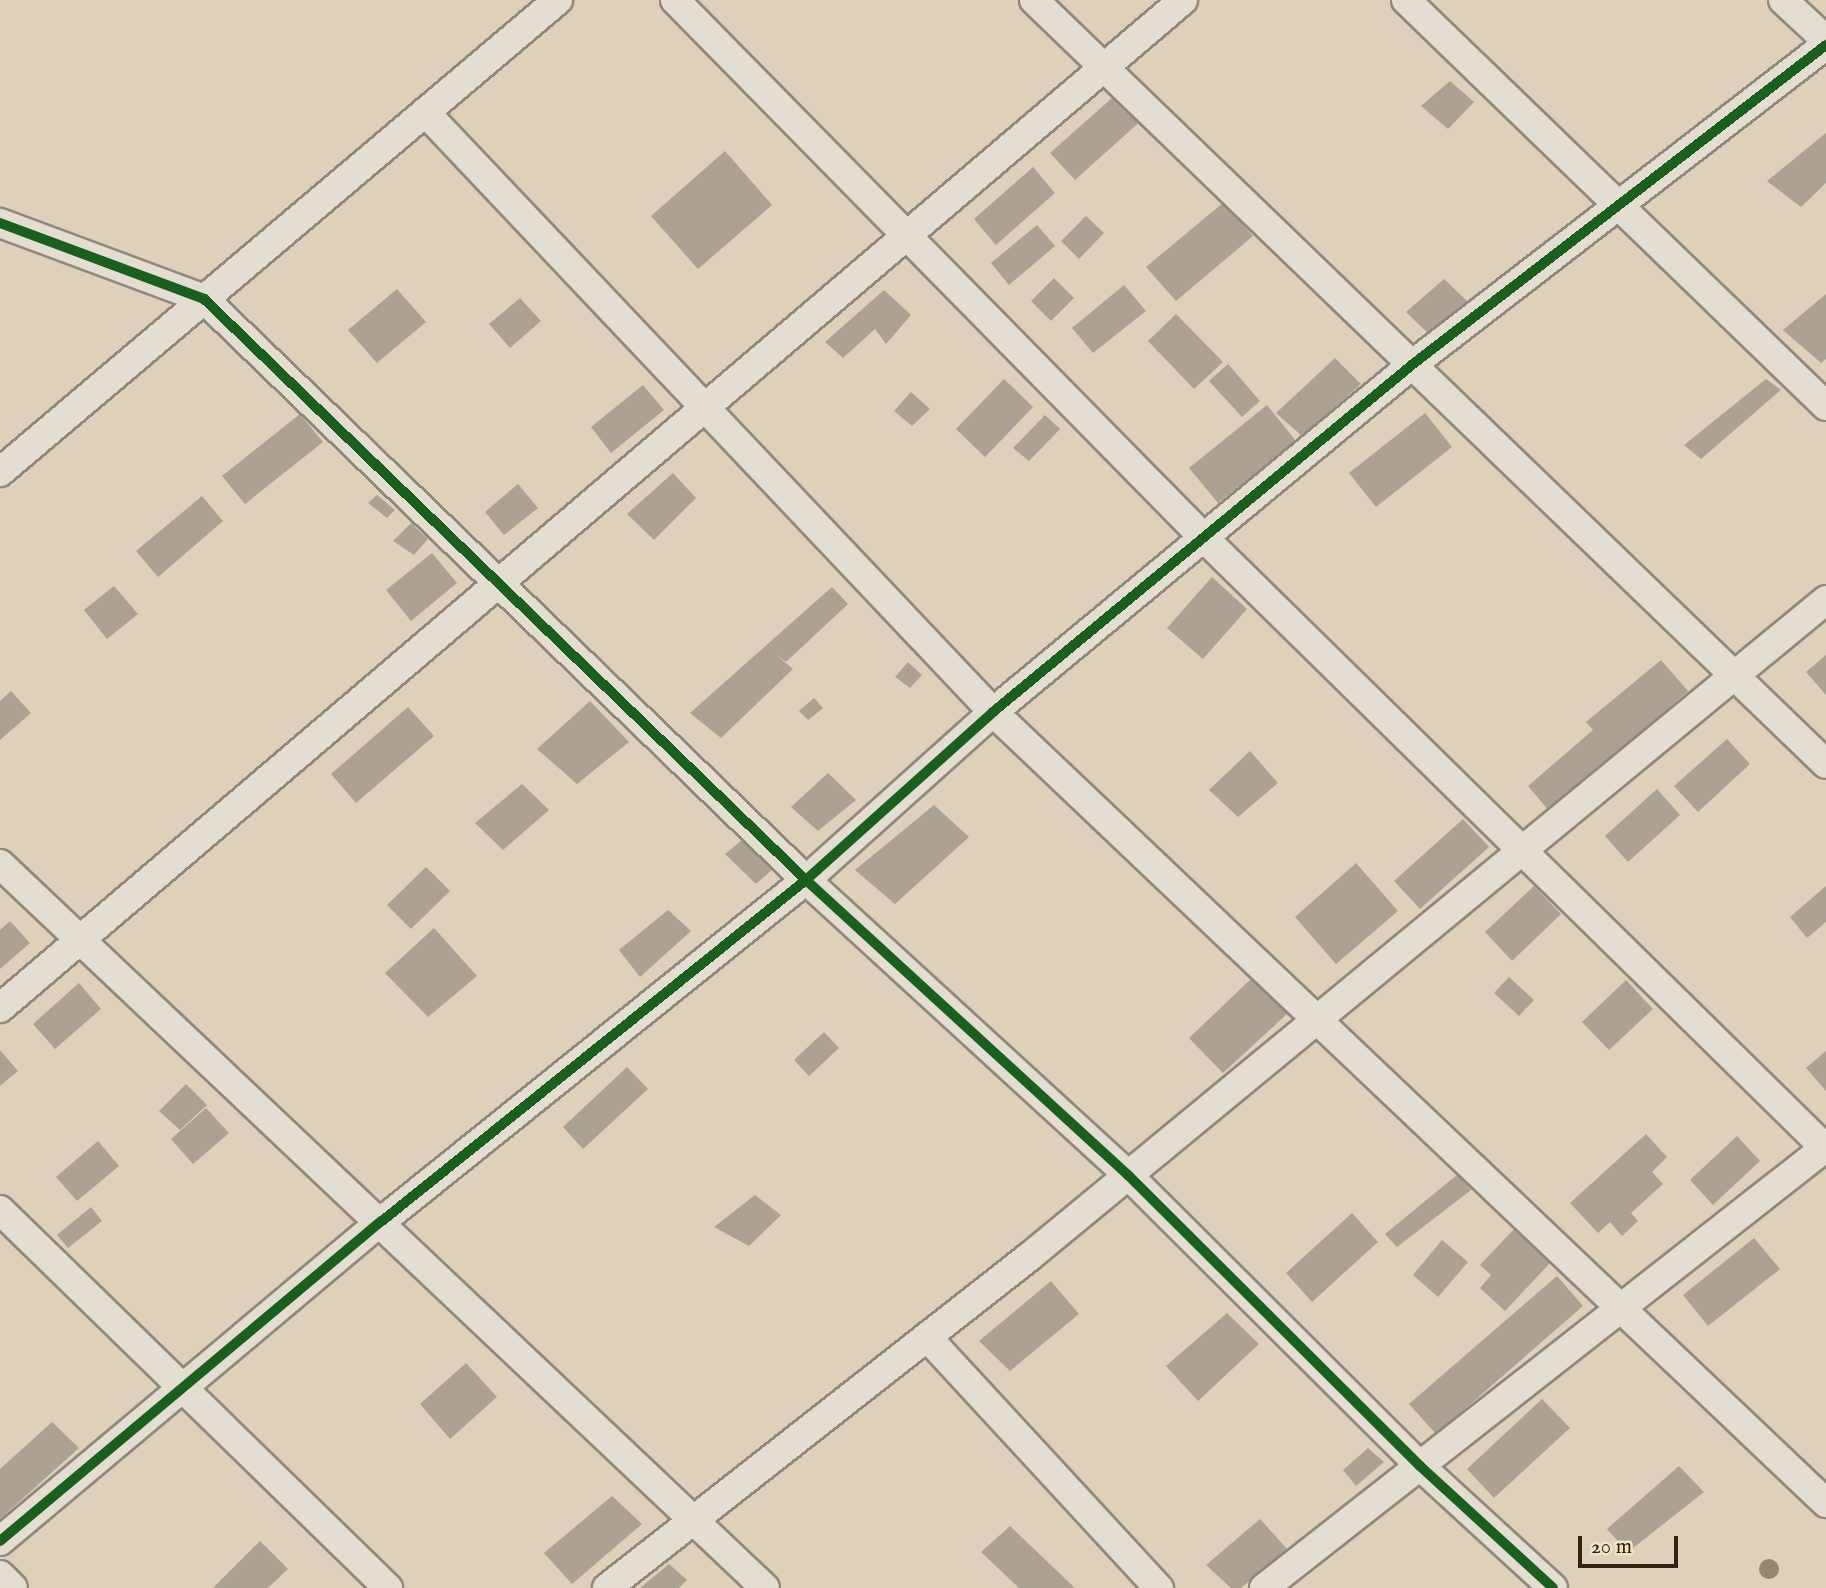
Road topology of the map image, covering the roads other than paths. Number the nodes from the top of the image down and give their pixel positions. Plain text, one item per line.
1 (558, 0) edge
2 (675, 0) edge
3 (1034, 0) edge
4 (1183, 0) edge
5 (1406, 0) edge
6 (1783, 0) edge
7 (1826, 42) edge
8 (1105, 68) junction
9 (425, 112) junction
10 (1617, 208) junction
11 (0, 223) edge
12 (908, 240) junction
13 (204, 299) junction
14 (1413, 364) junction
15 (1826, 406) edge
16 (709, 408) junction
17 (0, 472) edge
18 (1203, 537) junction
19 (502, 584) junction
20 (1826, 600) edge
21 (1734, 673) junction
22 (993, 712) junction
23 (1826, 764) edge
24 (1521, 849) junction
25 (0, 864) edge
26 (806, 880) junction
27 (80, 941) junction
28 (0, 1008) edge
29 (1320, 1016) junction
30 (1826, 1148) edge
31 (1128, 1175) junction
32 (0, 1210) edge
33 (382, 1221) junction
34 (1623, 1306) junction
35 (927, 1337) junction
36 (184, 1387) junction
37 (1420, 1466) junction
38 (1826, 1503) edge
39 (696, 1518) junction
40 (0, 1541) edge
41 (0, 1575) edge
42 (13, 1588) edge
43 (388, 1588) edge
44 (607, 1588) edge
45 (765, 1588) edge
46 (1159, 1588) edge
47 (1264, 1588) edge
48 (1553, 1588) edge

1 - 9 street
2 - 12 street
3 - 8 street
4 - 8 street
5 - 10 street
6 - 7 street
7 - 10 street
8 - 12 street
8 - 14 street
9 - 13 street
9 - 16 street
10 - 14 street
10 - 15 street
11 - 13 street
12 - 16 street
12 - 18 street
13 - 17 street
13 - 19 street
14 - 18 street
14 - 21 street
16 - 19 street
16 - 22 street
18 - 22 street
18 - 24 street
19 - 26 street
19 - 27 street
20 - 21 street
21 - 23 street
21 - 24 street
22 - 26 street
22 - 29 street
24 - 29 street
24 - 30 street
25 - 27 street
26 - 31 street
26 - 33 street
27 - 28 street
27 - 33 street
29 - 31 street
29 - 34 street
30 - 34 street
31 - 35 street
31 - 37 street
32 - 36 street
33 - 36 street
33 - 39 street
34 - 37 street
34 - 38 street
35 - 39 street
35 - 46 street
36 - 40 street
36 - 43 street
37 - 47 street
37 - 48 street
39 - 44 street
39 - 45 street
41 - 42 street

